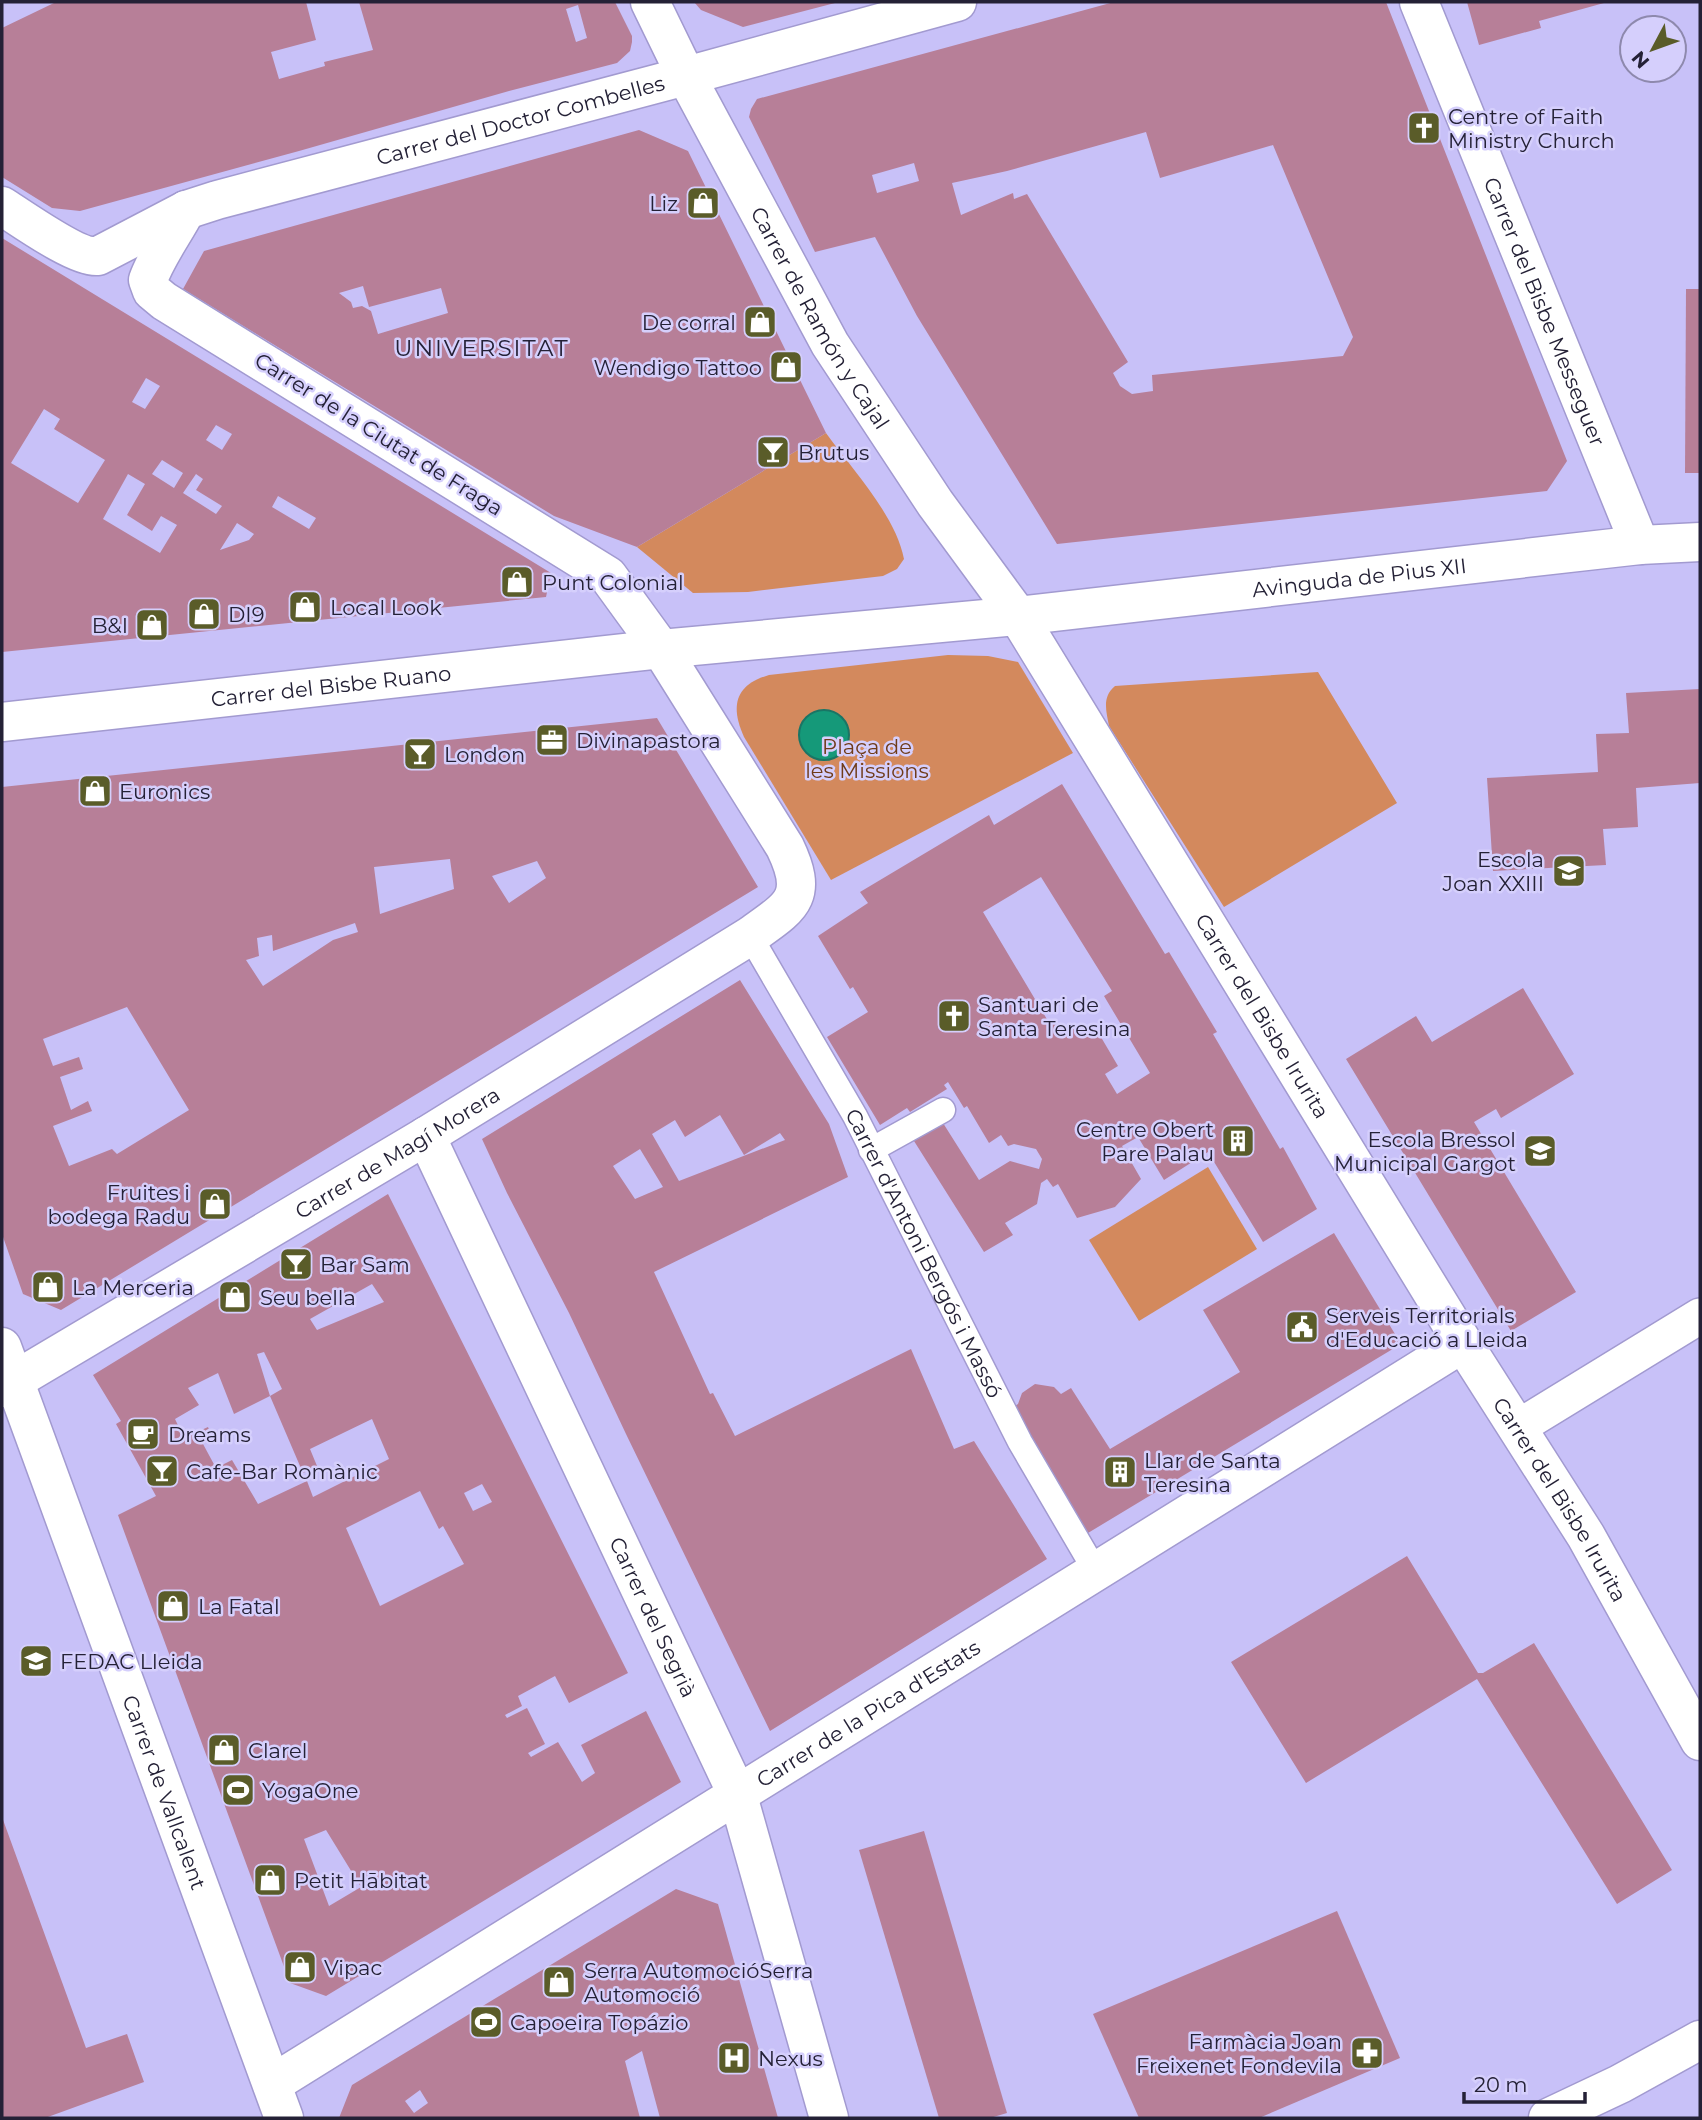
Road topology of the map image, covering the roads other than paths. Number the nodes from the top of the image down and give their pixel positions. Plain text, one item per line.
1 (650, 2) edge
2 (957, 2) edge
3 (1419, 2) edge
4 (686, 76) junction
5 (2, 206) edge
6 (186, 210) junction
7 (1700, 542) edge
8 (1640, 545) junction
9 (1018, 617) junction
10 (661, 649) junction
11 (2, 722) edge
12 (750, 936) junction
13 (943, 1110) dead end
14 (426, 1136) junction
15 (871, 1150) junction
16 (1700, 1316) edge
17 (1463, 1343) junction
18 (6, 1372) edge
19 (1517, 1428) junction
20 (1096, 1572) junction
21 (1700, 1741) edge
22 (738, 1796) junction
23 (1700, 2040) edge
24 (278, 2101) edge
25 (829, 2118) edge
26 (1548, 2118) edge

1 - 4 street, Carrer de Ramón y Cajal
2 - 4 street, Carrer del Doctor Combelles
3 - 8 street, Carrer del Bisbe Messeguer
4 - 6 street, Carrer del Doctor Combelles
4 - 9 street, Carrer de Ramón y Cajal
5 - 6 street, Carrer del Doctor Combelles
6 - 10 street, Carrer de la Ciutat de Fraga
7 - 8 street, Avinguda de Pius XII
8 - 9 street, Avinguda de Pius XII
9 - 10 street
9 - 17 street, Carrer del Bisbe Irurita
10 - 11 street, Carrer del Bisbe Ruano
10 - 12 street, Carrer de Magí Morera
12 - 14 street, Carrer de Magí Morera
12 - 15 lane, Carrer d'Antoni Bergós i Massó
13 - 15 lane
14 - 18 street, Carrer de Magí Morera
14 - 22 street, Carrer del Segrià
15 - 20 lane, Carrer d'Antoni Bergós i Massó
16 - 19 street
17 - 19 street, Carrer del Bisbe Irurita
17 - 20 street, Carrer de la Pica d'Estats
18 - 24 street, Carrer de Vallcalent
19 - 21 street, Carrer del Bisbe Irurita
20 - 22 street, Carrer de la Pica d'Estats
22 - 24 street, Carrer de la Pica d'Estats
22 - 25 street, Carrer del Segrià
23 - 26 street

